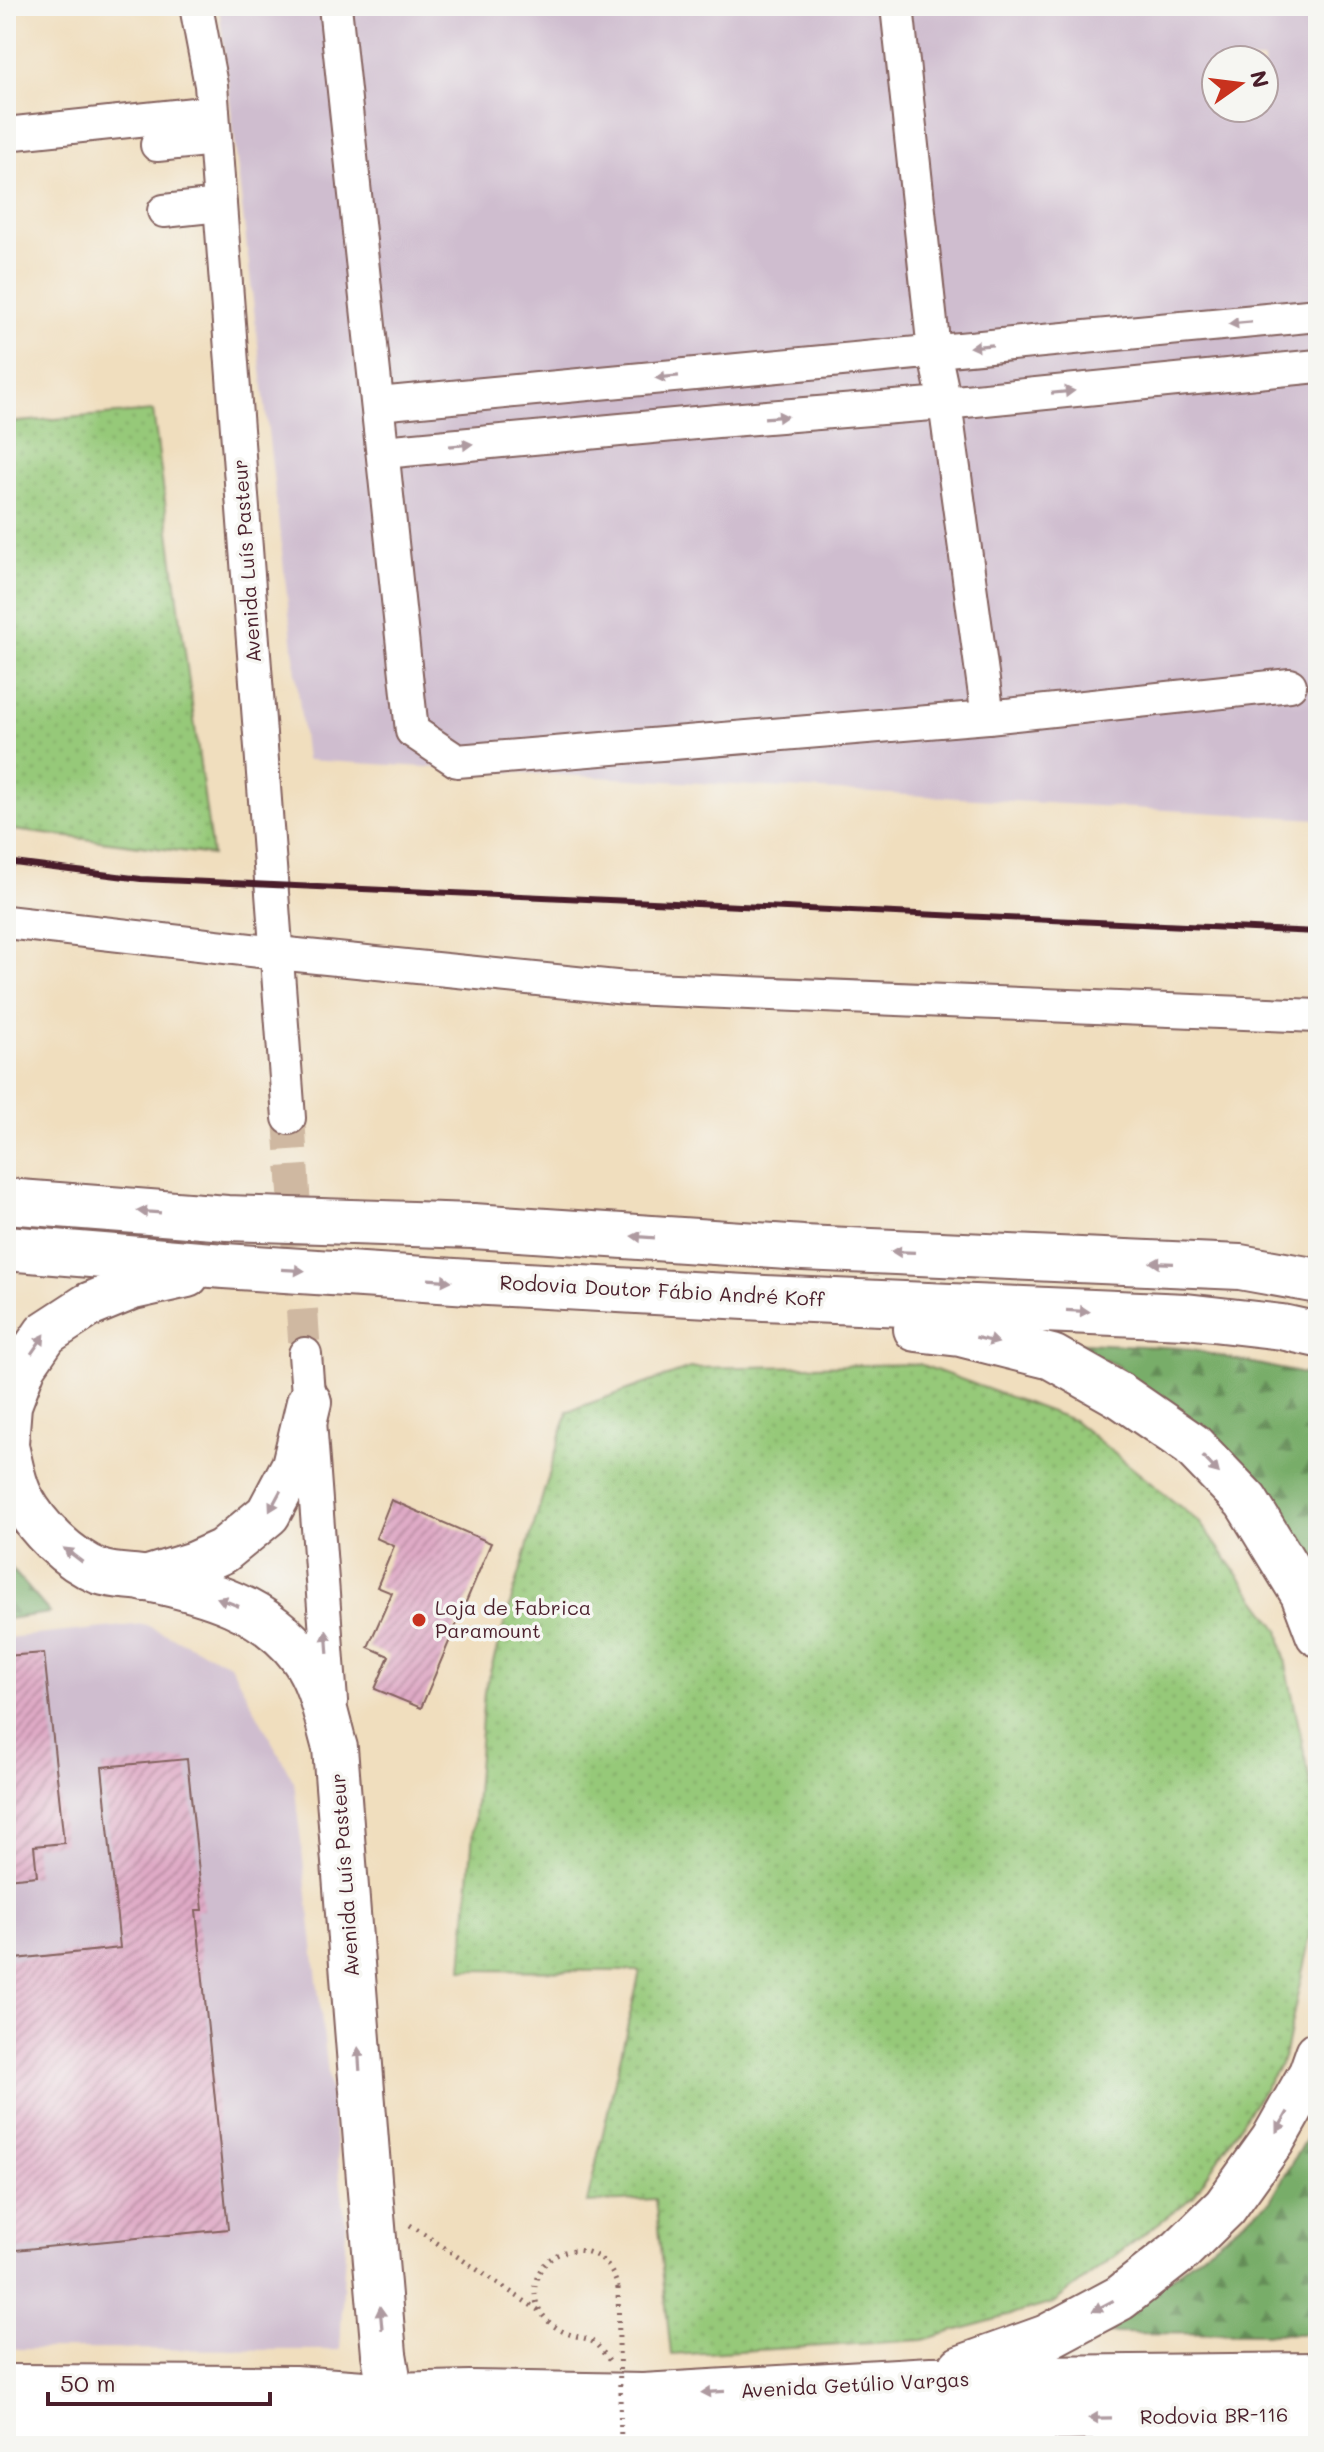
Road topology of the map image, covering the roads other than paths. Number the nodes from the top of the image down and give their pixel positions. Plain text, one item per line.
1 (196, 6) edge
2 (335, 6) edge
3 (897, 6) edge
4 (214, 126) junction
5 (6, 134) edge
6 (157, 145) dead end
7 (220, 205) junction
8 (164, 211) dead end
9 (1318, 315) edge
10 (934, 351) junction
11 (1318, 366) edge
12 (712, 372) junction
13 (608, 382) junction
14 (945, 403) junction
15 (378, 404) junction
16 (717, 421) junction
17 (612, 431) junction
18 (383, 452) junction
19 (1290, 685) dead end
20 (988, 717) junction
21 (6, 922) edge
22 (277, 953) junction
23 (1318, 1016) edge
24 (289, 1118) tunnel mouth
25 (6, 1201) edge
26 (6, 1248) edge
27 (1318, 1263) edge
28 (224, 1266) junction
29 (1240, 1267) junction
30 (1318, 1281) edge
31 (805, 1298) junction
32 (1318, 1335) edge
33 (305, 1354) tunnel mouth
34 (309, 1402) junction
35 (6, 1444) edge
36 (145, 1579) junction
37 (1318, 1634) edge
38 (335, 1748) junction
39 (1318, 2053) edge
40 (1318, 2375) edge
41 (931, 2379) junction
42 (6, 2387) edge
43 (391, 2395) junction
44 (1318, 2414) edge
45 (6, 2430) edge

1 - 4 street, Avenida Luís Pasteur
2 - 15 street
3 - 10 street
4 - 5 street
4 - 6 street
4 - 7 street, Avenida Luís Pasteur
7 - 8 street
7 - 22 street, Avenida Luís Pasteur
9 -> 10 street
10 - 12 street
10 - 14 street
14 -> 11 street
12 -> 13 street
12 - 16 street
13 - 15 street
13 - 17 street
16 -> 14 street
14 - 20 street
15 - 18 street
16 - 17 street
18 -> 17 street
18 - 20 street
19 - 20 street
21 - 22 street
22 - 23 street
22 - 24 street, Avenida Luís Pasteur
29 -> 25 highway
26 - 28 highway, Rodovia Doutor Fábio André Koff
27 - 29 highway
28 -> 31 highway, Rodovia Doutor Fábio André Koff
35 -> 28 highway
29 - 30 highway
31 -> 32 highway, Rodovia Doutor Fábio André Koff
31 -> 37 highway
33 - 34 street, Avenida Luís Pasteur
34 -> 36 highway
38 -> 34 street, Avenida Luís Pasteur
36 -> 35 highway
38 -> 36 highway
43 -> 38 highway, Avenida Luís Pasteur
39 -> 41 highway
40 - 41 highway, Avenida Getúlio Vargas
41 -> 43 highway, Avenida Getúlio Vargas
42 - 43 highway, Avenida Getúlio Vargas
44 -> 45 highway, Rodovia BR-116

